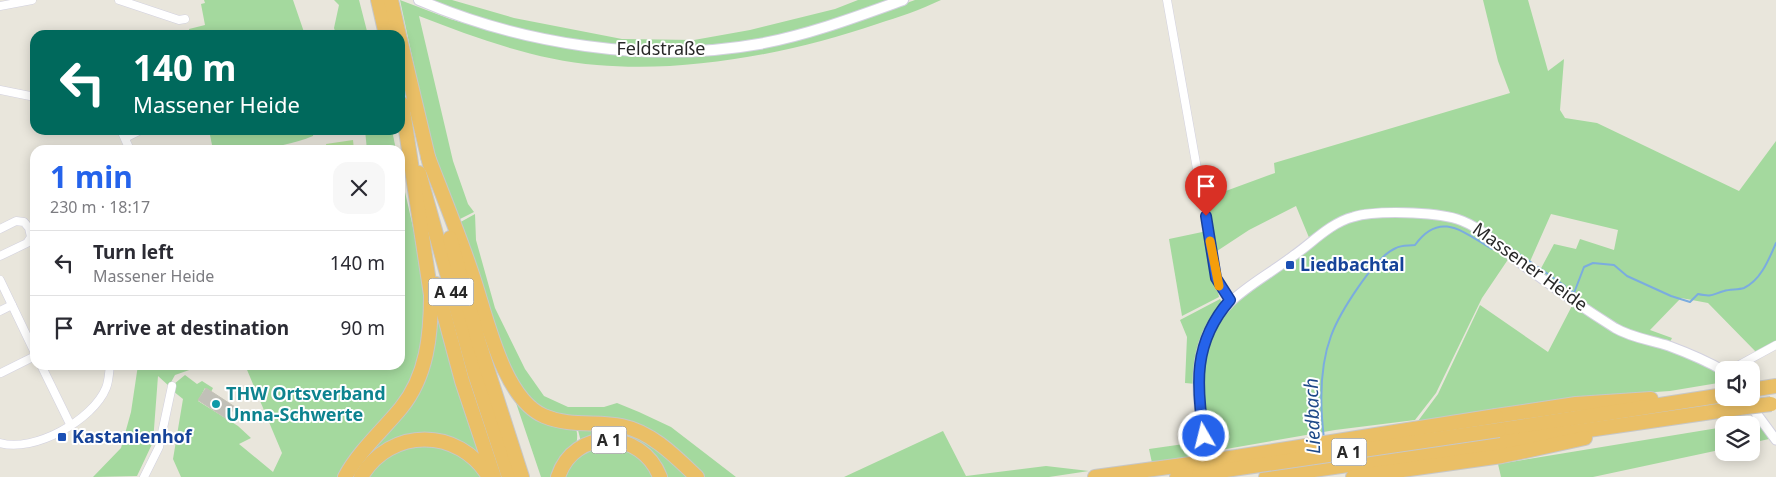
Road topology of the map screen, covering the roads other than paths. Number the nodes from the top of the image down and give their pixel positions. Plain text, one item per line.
1 (32, 0) edge
2 (119, 0) edge
3 (378, 0) edge
4 (391, 0) edge
5 (419, 0) edge
6 (903, 0) edge
7 (1167, 0) edge
8 (142, 3) edge
9 (0, 6) edge
10 (185, 19) dead end
11 (385, 30) edge
12 (398, 30) edge
13 (405, 60) edge
14 (0, 90) edge
15 (30, 95) edge
16 (405, 117) edge
17 (405, 129) edge
18 (124, 135) edge
19 (131, 135) edge
20 (125, 138) junction
21 (128, 145) edge
22 (428, 157) junction
23 (418, 218) junction
24 (30, 225) edge
25 (0, 229) edge
26 (30, 238) edge
27 (0, 256) edge
28 (0, 280) edge
29 (1230, 300) junction
30 (12, 305) junction
31 (0, 311) edge
32 (30, 337) edge
33 (1776, 345) edge
34 (30, 358) edge
35 (1747, 361) edge
36 (1715, 366) edge
37 (43, 370) edge
38 (109, 370) edge
39 (1, 373) edge
40 (172, 386) dead end
41 (1776, 386) edge
42 (1760, 389) edge
43 (1715, 395) edge
44 (1773, 404) edge
45 (1751, 406) edge
46 (503, 419) junction
47 (68, 426) junction
48 (1499, 436) junction
49 (1776, 440) edge
50 (0, 443) edge
51 (1202, 471) edge
52 (144, 477) edge
53 (345, 477) edge
54 (360, 477) edge
55 (489, 477) edge
56 (494, 477) edge
57 (509, 477) edge
58 (522, 477) edge
59 (531, 477) edge
60 (558, 477) edge
61 (660, 477) edge
62 (696, 477) edge
63 (1095, 477) edge
64 (1177, 477) edge
65 (1266, 477) edge
66 (1352, 477) edge

1 - 9 street
2 - 8 street
3 - 11 highway
4 - 12 highway
5 - 6 main road, Feldstraße
7 - 29 street
8 - 10 street
13 - 22 highway, A 44
14 - 15 street
16 - 57 highway, A 44
17 - 23 highway
18 - 20 street
19 - 20 street
20 - 21 street
22 - 46 highway, A 44
22 - 62 highway
23 - 53 highway
23 - 56 highway
24 - 25 street
26 - 27 street
28 - 30 street
29 - 36 street, Massener Heide
29 - 51 street, Massener Heide
30 - 31 street
30 - 32 street
33 - 35 street
34 - 39 street
37 - 47 street
38 - 47 street
40 - 52 street
41 - 42 highway
43 - 48 highway
44 - 48 highway, bridge
45 - 49 street
46 - 58 highway, A 44
46 - 59 highway
47 - 50 street
48 - 51 highway, bridge
48 - 65 highway, A 1
48 - 66 highway
51 - 63 highway
51 - 64 highway
54 - 55 highway
60 - 61 highway, A 1

